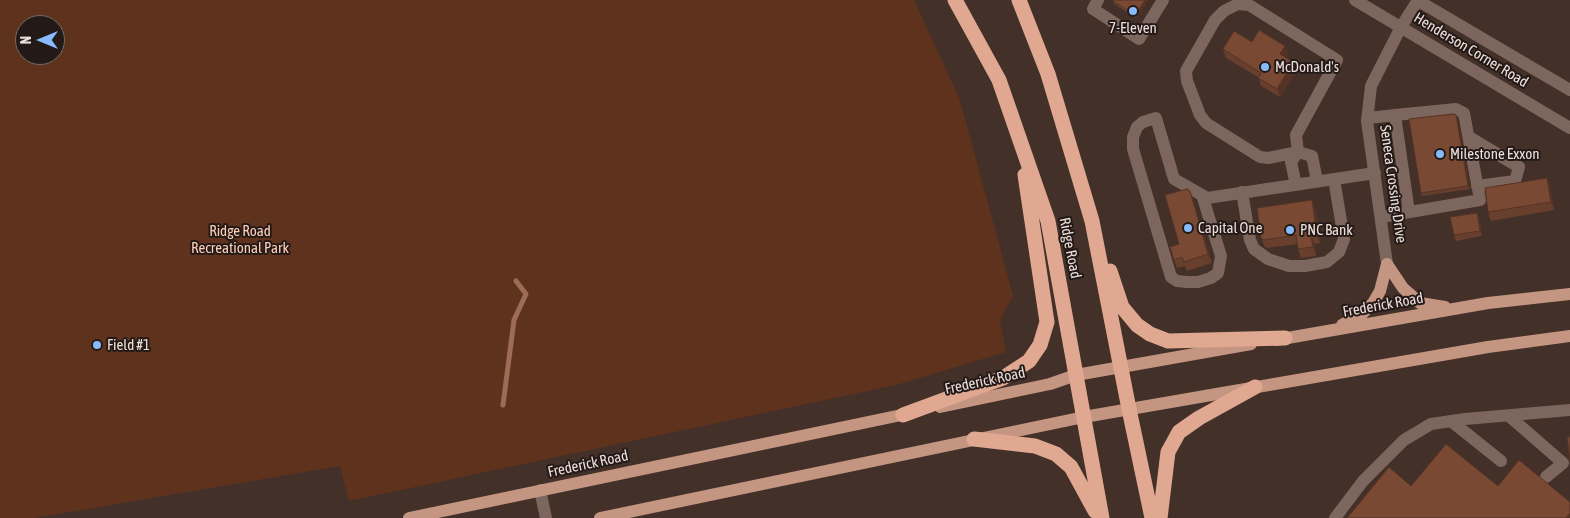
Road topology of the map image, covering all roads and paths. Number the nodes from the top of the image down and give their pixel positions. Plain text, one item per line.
1 (955, 0) edge
2 (1019, 0) edge
3 (1098, 0) edge
4 (1163, 0) edge
5 (1355, 0) edge
6 (1417, 0) edge
7 (1401, 27) junction
8 (1570, 90) edge
9 (1395, 115) junction
10 (1368, 118) junction
11 (1570, 128) edge
12 (1469, 137) junction
13 (1020, 139) junction
14 (1298, 152) junction
15 (1374, 173) junction
16 (1334, 178) junction
17 (1317, 181) junction
18 (1296, 185) junction
19 (1477, 186) junction
20 (1242, 192) junction
21 (1202, 195) junction
22 (1409, 212) junction
23 (1380, 216) junction
24 (1092, 220) junction
25 (1387, 264) junction
26 (1570, 294) edge
27 (1458, 309) junction
28 (1335, 330) junction
29 (1570, 336) edge
30 (1285, 338) junction
31 (1120, 366) junction
32 (1076, 375) junction
33 (1254, 387) junction
34 (1128, 409) junction
35 (1570, 410) edge
36 (903, 415) junction
37 (1509, 416) junction
38 (1084, 417) junction
39 (1451, 421) junction
40 (974, 439) junction
41 (1501, 461) dead end
42 (1546, 477) dead end
43 (540, 490) junction
44 (409, 518) edge
45 (546, 518) edge
46 (600, 518) edge
47 (1100, 518) edge
48 (1152, 518) edge
49 (1160, 518) edge
50 (1335, 518) edge

1 - 13 highway, Ridge Road
2 - 24 highway, Ridge Road
3 - 4 street
5 - 7 street, Henderson Corner Road
6 - 7 street, Seneca Crossing Drive
6 - 8 street, Henderson Corner Road
7 - 10 street, Seneca Crossing Drive
7 - 11 street, Henderson Corner Road
9 - 10 street
9 - 12 street
9 - 22 street
10 - 15 street, Seneca Crossing Drive
12 - 19 street
12 - 19 street
13 - 32 highway, Ridge Road
13 - 36 highway
14 - 14 street
14 - 17 street
14 - 18 street
15 - 16 street
15 - 23 street, Seneca Crossing Drive
16 - 17 street
16 - 20 street
17 - 18 street
18 - 20 street
19 - 22 street
20 - 21 street
21 - 21 street
22 - 23 street
23 - 25 street, Seneca Crossing Drive
24 - 30 highway
24 - 31 highway, Ridge Road
25 - 27 main road
25 - 28 main road
26 - 27 main road, Frederick Road
27 - 28 main road, Frederick Road
28 - 30 main road, Frederick Road
29 - 33 main road
30 - 31 main road, Frederick Road
31 - 32 main road, Frederick Road
31 - 34 highway, Ridge Road
32 - 36 main road, Frederick Road
32 - 38 highway, Ridge Road
33 - 34 main road
33 - 49 highway
34 - 38 main road
34 - 48 highway, Ridge Road
35 - 37 street
36 - 43 main road, Frederick Road
37 - 39 street
37 - 42 street
38 - 40 main road
38 - 47 highway, Ridge Road
39 - 41 street
39 - 50 street
40 - 46 main road
40 - 47 highway
43 - 44 main road, Frederick Road
43 - 45 street

